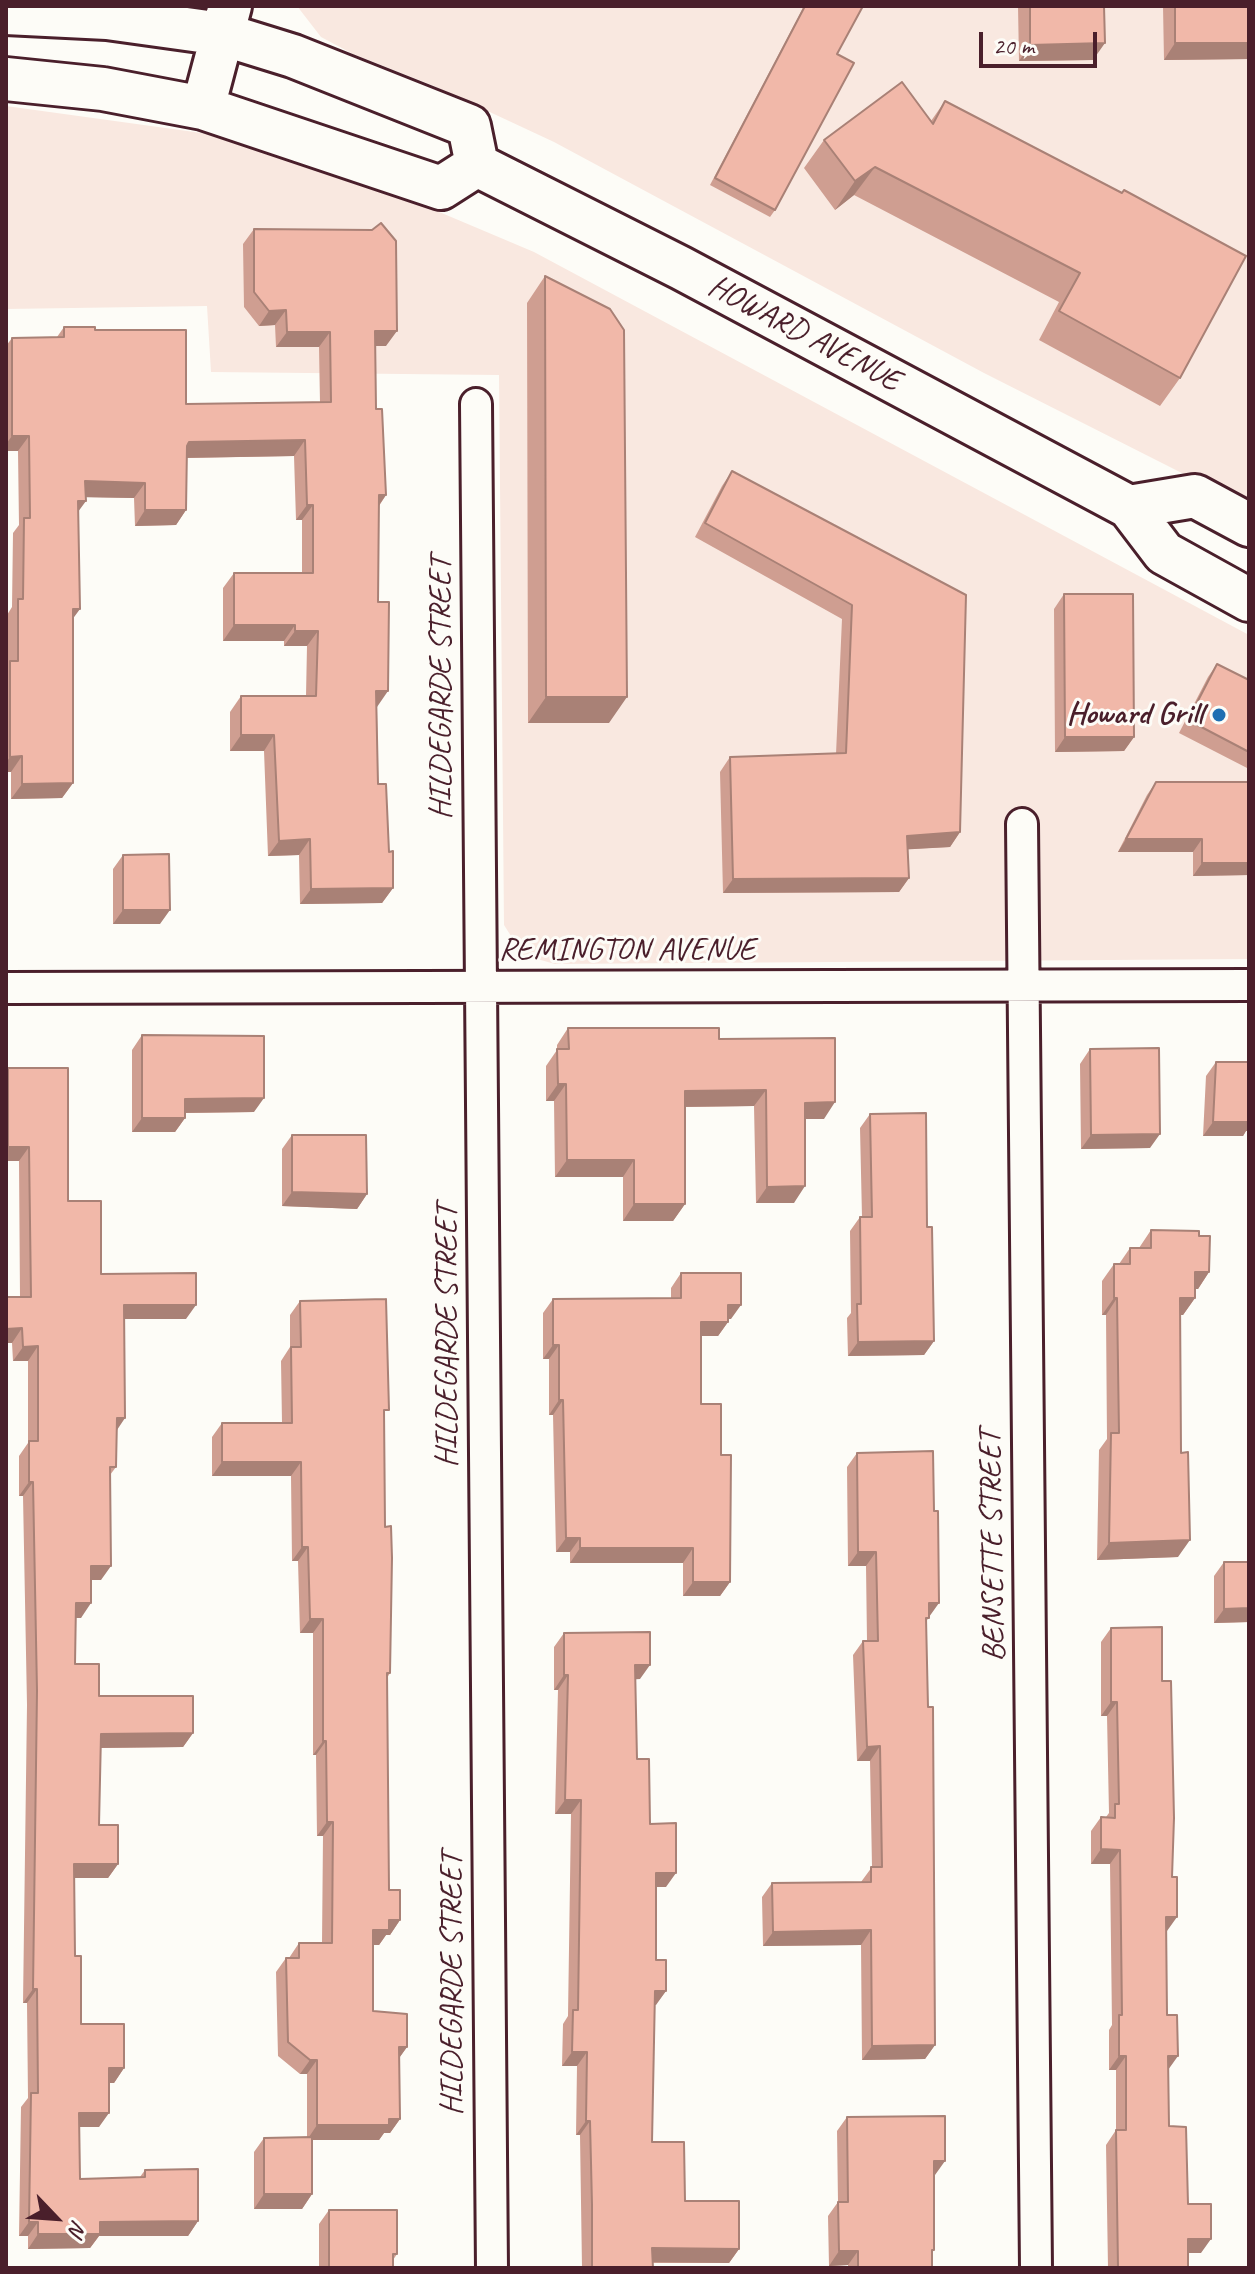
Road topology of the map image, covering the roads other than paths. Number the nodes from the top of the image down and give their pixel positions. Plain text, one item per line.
1 (6, 13) edge
2 (226, 20) edge
3 (6, 79) edge
4 (203, 108) junction
5 (477, 165) junction
6 (476, 404) dead end
7 (1129, 507) junction
8 (1249, 525) edge
9 (1249, 600) edge
10 (1022, 824) dead end
11 (1023, 985) junction
12 (1249, 985) edge
13 (481, 987) junction
14 (6, 988) edge
15 (492, 2268) edge
16 (1036, 2268) edge

1 - 2 main road
2 - 4 main road
2 - 5 main road
3 - 4 main road
4 - 5 main road
5 - 7 main road, HOWARD AVENUE
6 - 13 street, HILDEGARDE STREET
7 - 8 main road
7 - 9 main road, HOWARD AVENUE
10 - 11 street, BENSETTE STREET
11 - 12 street, REMINGTON AVENUE
11 - 13 street, REMINGTON AVENUE
11 - 16 street, BENSETTE STREET
13 - 14 street, REMINGTON AVENUE
13 - 15 street, HILDEGARDE STREET

